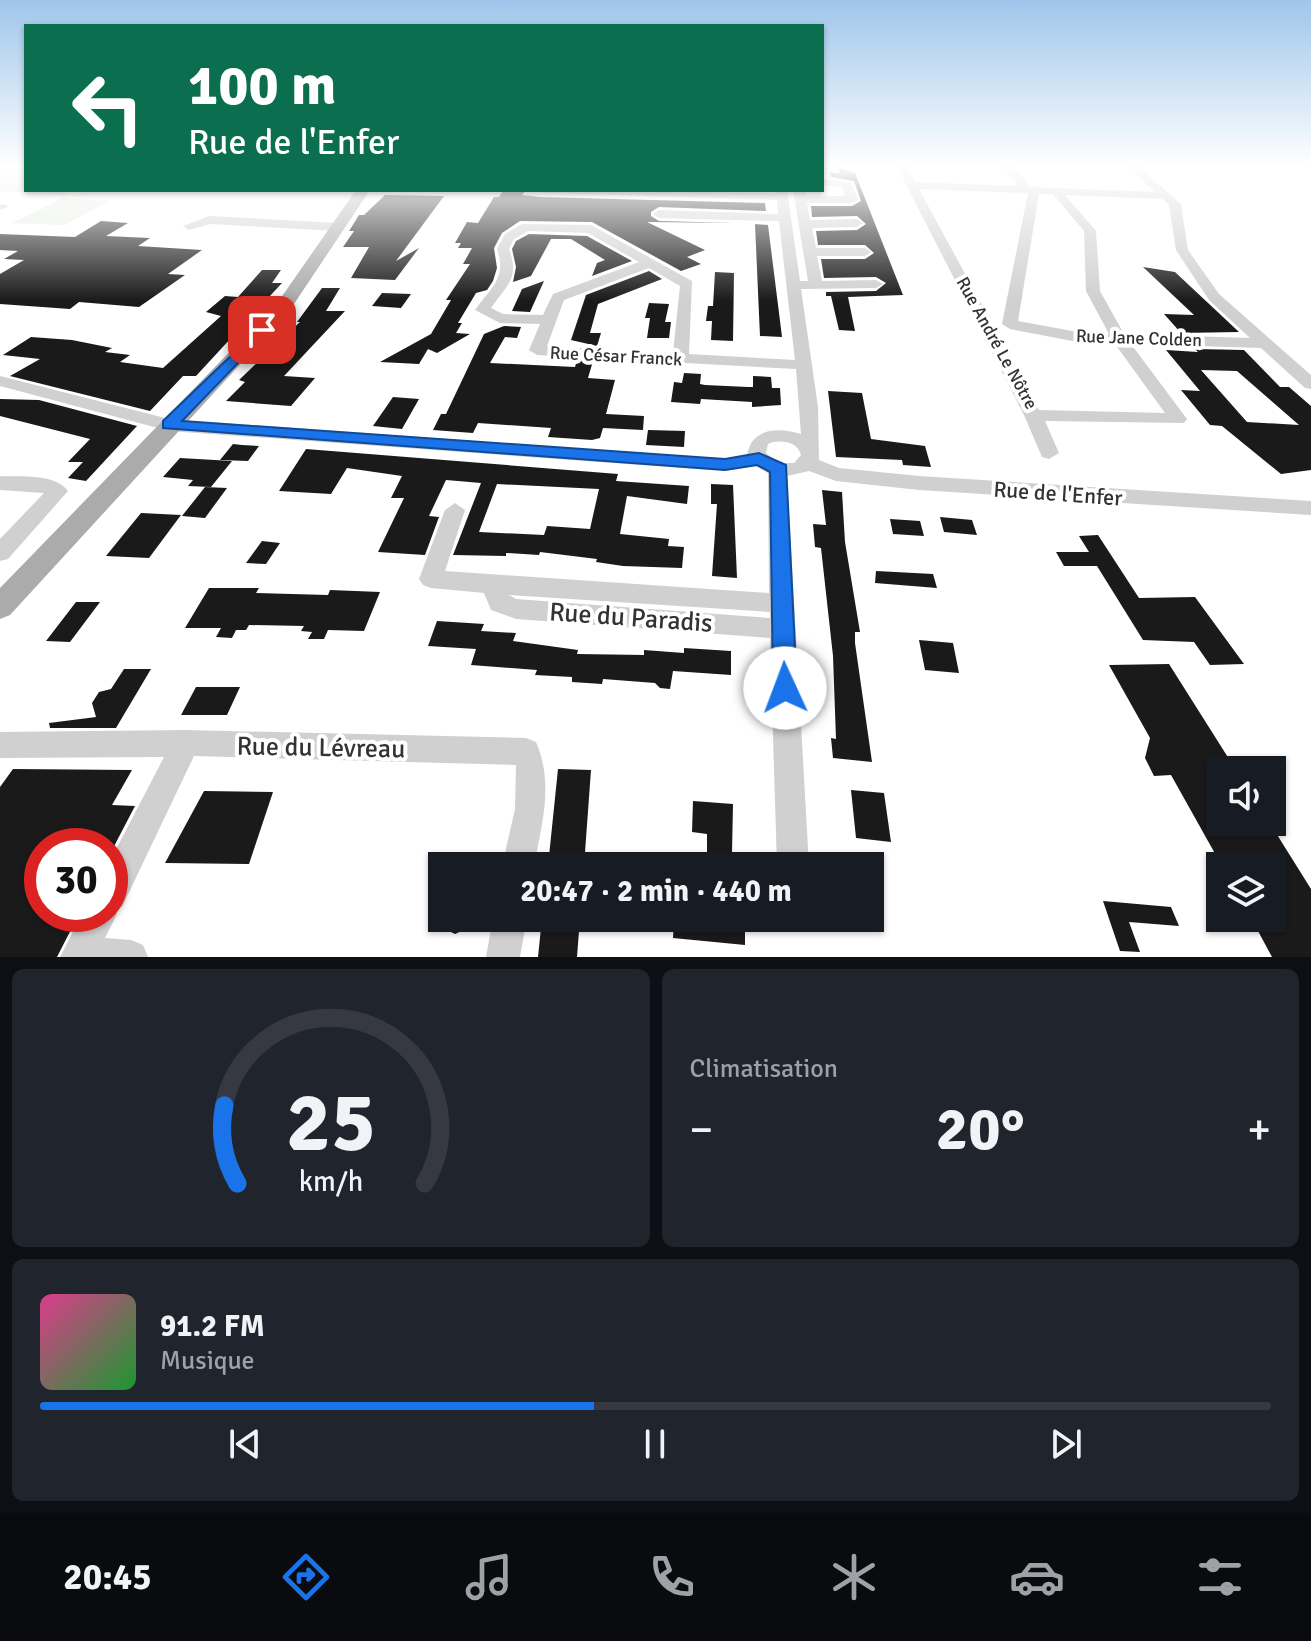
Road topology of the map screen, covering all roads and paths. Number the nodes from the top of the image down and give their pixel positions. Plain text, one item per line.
1 (348, 212) edge
2 (785, 212) edge
3 (803, 212) edge
4 (925, 212) edge
5 (1027, 212) edge
6 (1074, 212) edge
7 (1176, 212) edge
8 (659, 214) dead end
9 (786, 218) junction
10 (857, 223) dead end
11 (805, 224) junction
12 (189, 226) dead end
13 (338, 227) junction
14 (810, 252) junction
15 (865, 252) dead end
16 (652, 262) junction
17 (876, 284) dead end
18 (794, 285) junction
19 (816, 285) junction
20 (548, 320) junction
21 (1118, 337) junction
22 (1268, 343) junction
23 (681, 359) junction
24 (804, 365) junction
25 (0, 381) edge
26 (1311, 384) edge
27 (809, 407) junction
28 (1033, 415) junction
29 (169, 425) junction
30 (779, 435) junction
31 (1049, 453) dead end
32 (809, 456) junction
33 (769, 464) junction
34 (0, 483) edge
35 (1311, 508) edge
36 (455, 510) dead end
37 (5, 543) edge
38 (11, 582) edge
39 (0, 607) edge
40 (782, 616) junction
41 (186, 743) junction
42 (0, 745) edge
43 (520, 852) edge
44 (792, 852) edge
45 (128, 859) edge
46 (90, 932) edge
47 (507, 932) edge
48 (78, 955) edge
49 (131, 957) edge
50 (503, 957) edge

1 - 13 main road
2 - 9 street
3 - 11 street
4 - 28 street, Rue André Le Nôtre
5 - 21 street, Rue Jane Colden
6 - 21 street
7 - 22 street
8 - 9 street
9 - 18 street
10 - 11 street
11 - 14 street
12 - 13 street
13 - 29 main road
14 - 15 street
14 - 19 street
16 - 20 street, Rue César Franck
16 - 20 street
16 - 23 street
17 - 19 street
18 - 19 street
18 - 24 street
20 - 23 street, Rue César Franck
21 - 22 street, Rue Jane Colden
21 - 28 street, Rue André Le Nôtre
22 - 26 street
23 - 24 street, Rue César Franck
24 - 27 street
25 - 29 street
27 - 30 street
27 - 32 street
28 - 31 street
29 - 33 street
29 - 38 main road
30 - 32 street, Rue de l'Enfer
30 - 33 street
32 - 33 street
32 - 35 street, Rue de l'Enfer
33 - 40 street
34 - 37 street
36 - 40 street, Rue du Paradis
38 - 39 main road
40 - 44 street
41 - 42 street, Rue du Lévreau
41 - 43 street, Rue du Lévreau
41 - 45 street
46 - 48 street
47 - 50 street
48 - 49 street

